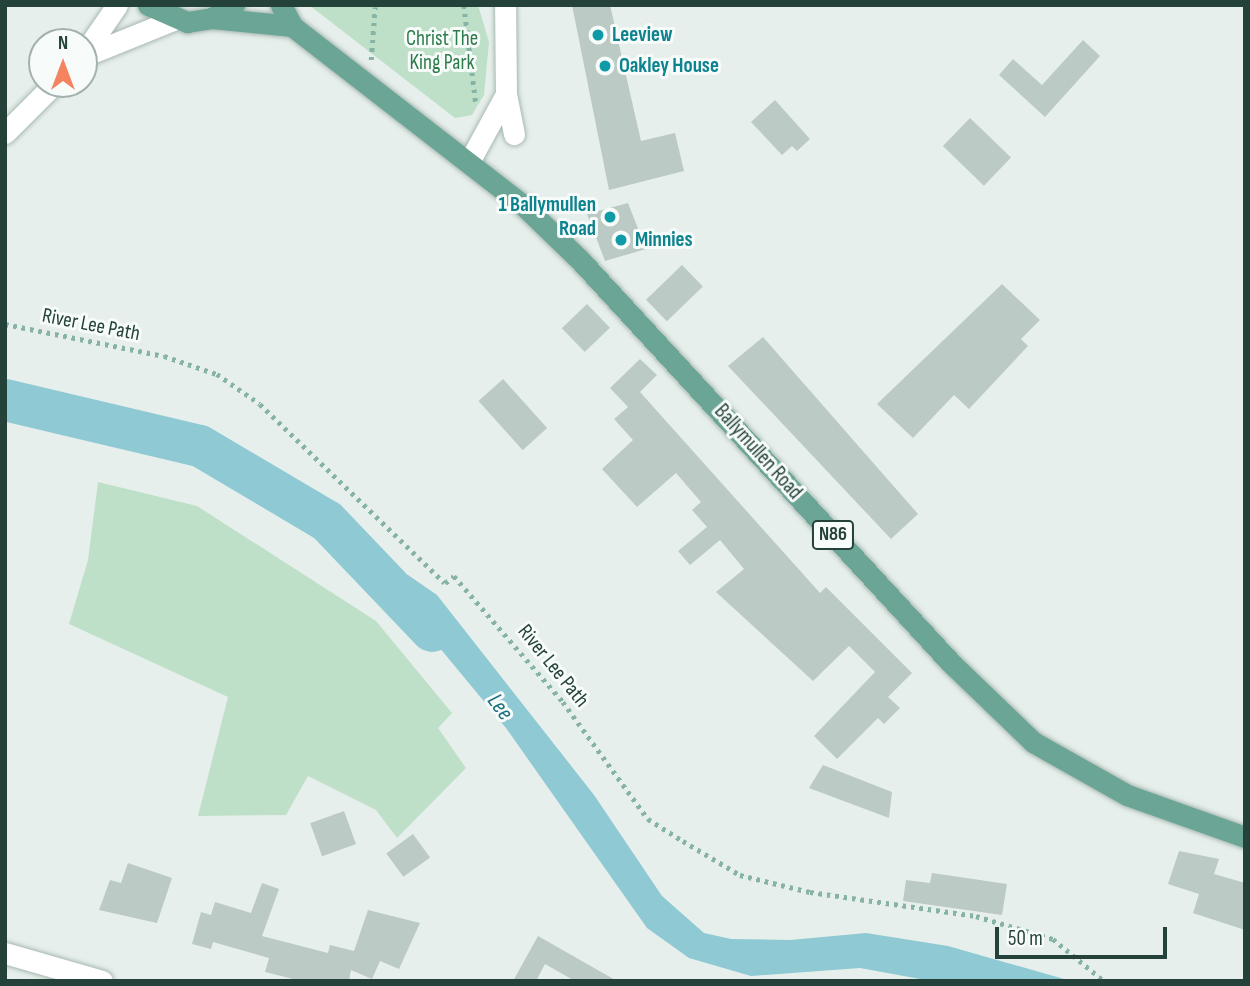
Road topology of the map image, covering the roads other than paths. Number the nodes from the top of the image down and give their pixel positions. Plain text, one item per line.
1 (117, 5) edge
2 (148, 5) edge
3 (234, 5) edge
4 (281, 5) edge
5 (505, 5) edge
6 (212, 18) junction
7 (173, 20) junction
8 (292, 26) junction
9 (98, 33) edge
10 (98, 49) edge
11 (506, 94) junction
12 (40, 98) edge
13 (5, 133) edge
14 (514, 134) dead end
15 (469, 163) junction
16 (1245, 837) edge
17 (5, 953) edge
18 (102, 981) edge

1 - 9 street
2 - 7 main road
3 - 6 main road
4 - 8 main road, N86
5 - 11 street
6 - 7 main road
6 - 8 main road
7 - 10 street
8 - 15 main road, Ballymullen Road / N86
11 - 14 street
11 - 15 street
12 - 13 street
15 - 16 main road, Ballymullen Road / N86
17 - 18 street

